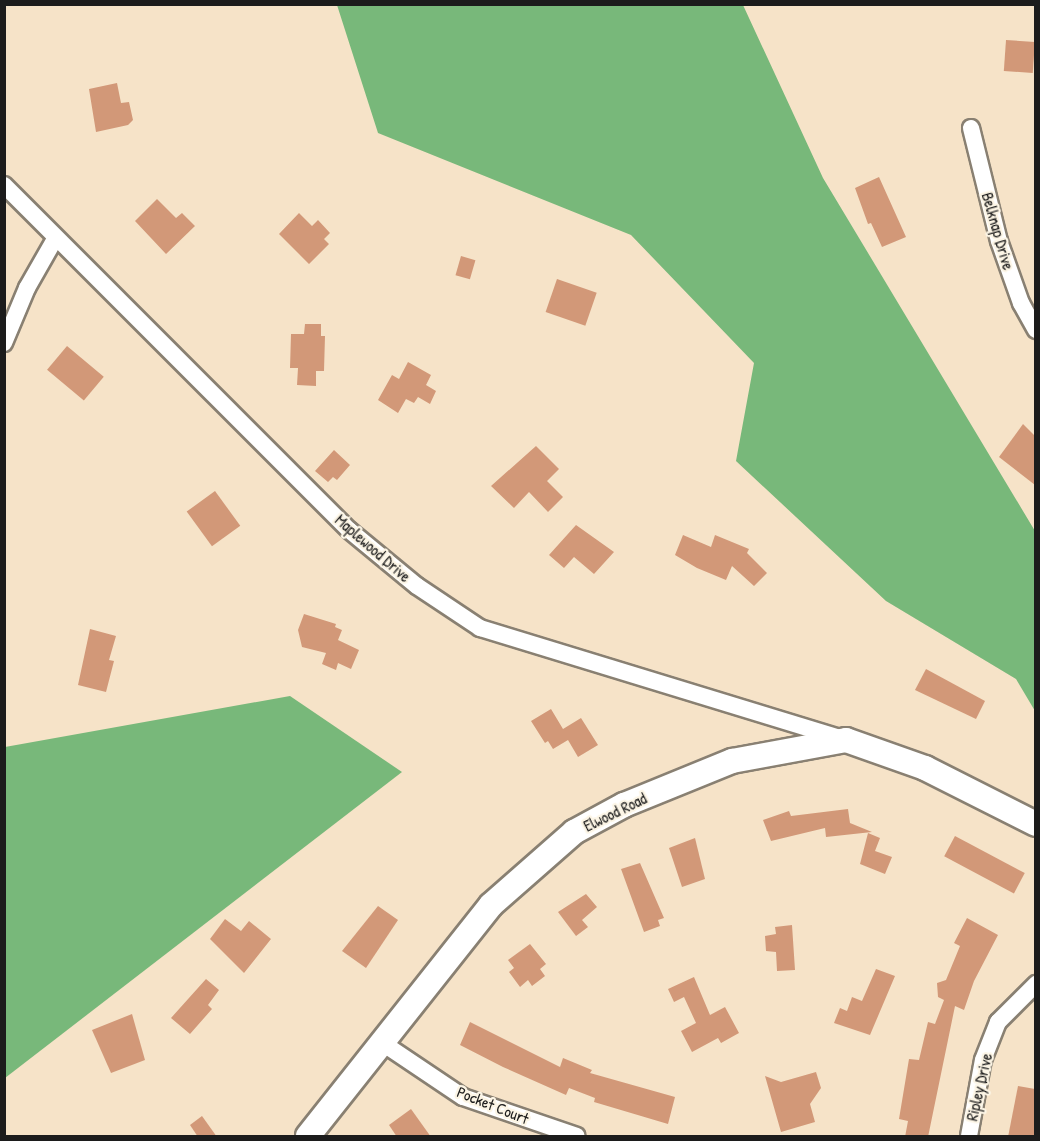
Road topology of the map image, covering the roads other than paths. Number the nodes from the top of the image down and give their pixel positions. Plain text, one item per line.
1 (971, 128) dead end
2 (4, 185) edge
3 (55, 239) junction
4 (1035, 330) edge
5 (4, 343) edge
6 (846, 740) junction
7 (1035, 824) edge
8 (1035, 984) edge
9 (384, 1044) junction
10 (308, 1137) edge
11 (577, 1137) edge
12 (969, 1137) edge

1 - 4 street, Belknap Drive
2 - 3 street, Maplewood Drive
3 - 5 street
3 - 6 street, Maplewood Drive
6 - 7 main road, Elwood Road
6 - 9 main road, Elwood Road
8 - 12 street, Ripley Drive
9 - 10 main road, Elwood Road
9 - 11 street, Pocket Court

